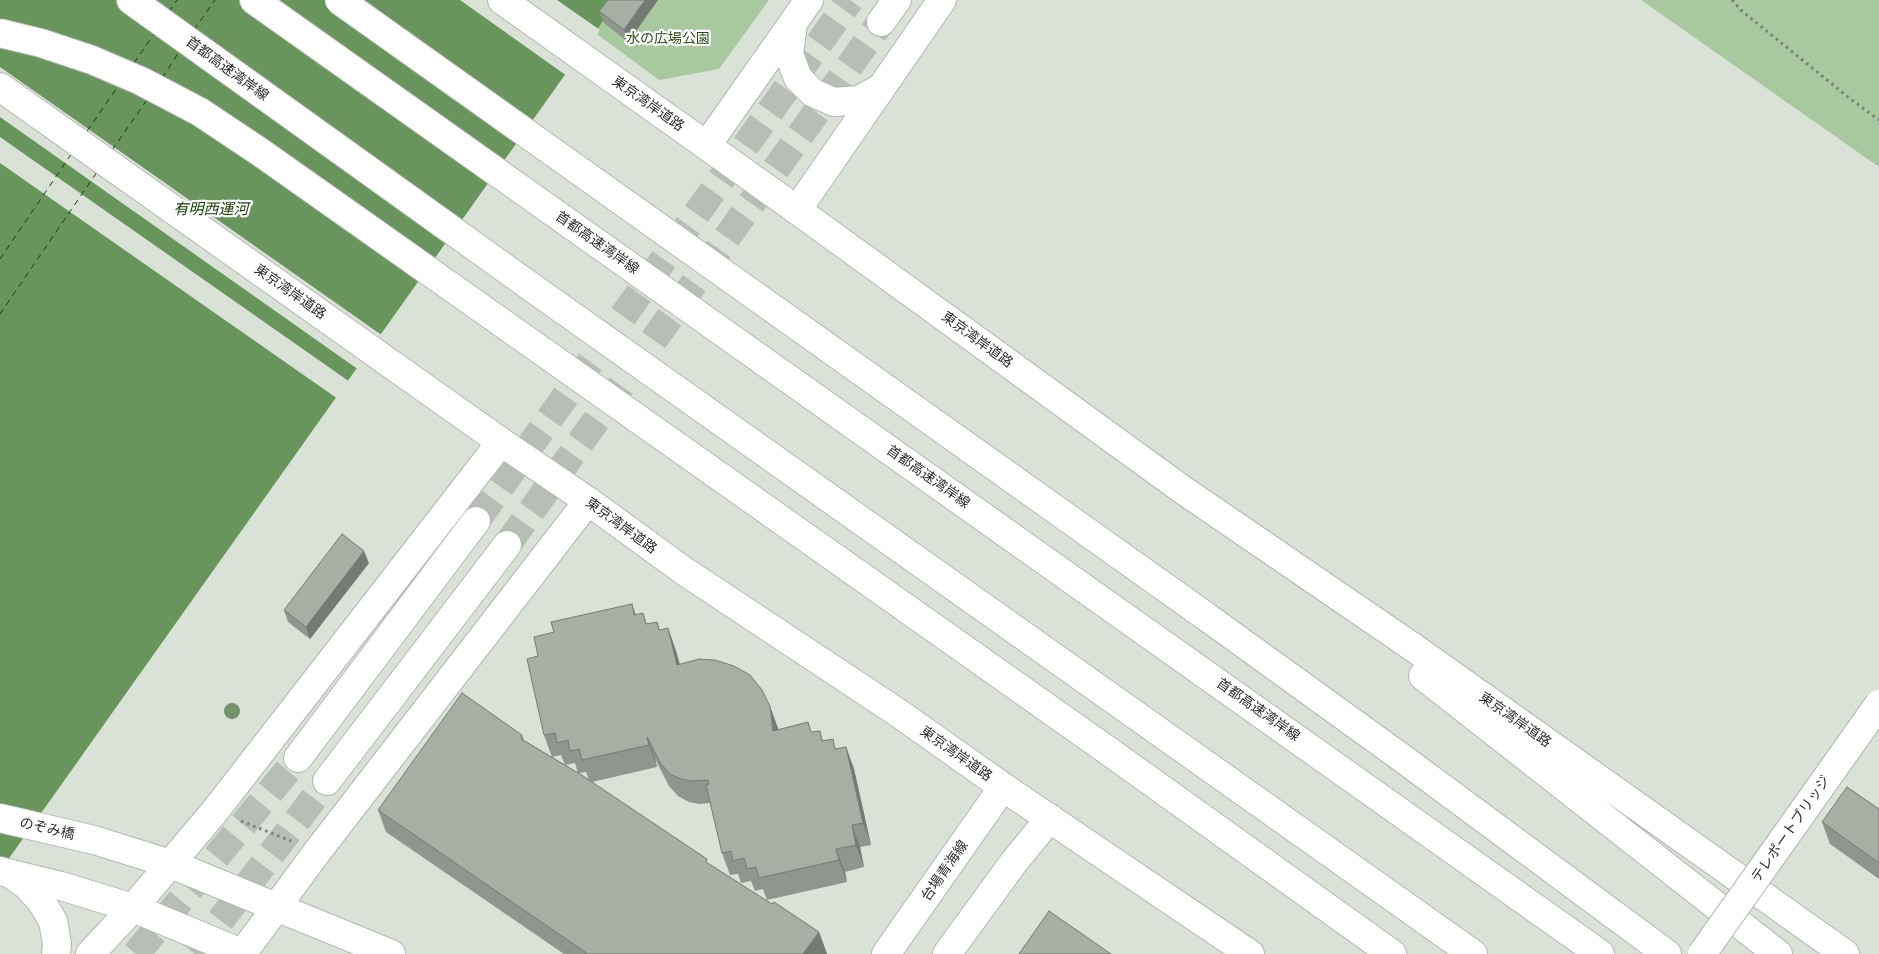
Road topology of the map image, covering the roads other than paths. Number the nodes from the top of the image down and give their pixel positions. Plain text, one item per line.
1 (132, 0) edge
2 (254, 0) edge
3 (339, 0) edge
4 (502, 0) edge
5 (942, 0) edge
6 (801, 11) edge
7 (0, 33) edge
8 (0, 87) edge
9 (879, 89) junction
10 (707, 145) junction
11 (796, 210) junction
12 (501, 442) junction
13 (1183, 490) junction
14 (588, 501) junction
15 (476, 521) tunnel mouth
16 (507, 545) tunnel mouth
17 (1879, 704) edge
18 (298, 758) tunnel mouth
19 (327, 781) tunnel mouth
20 (1003, 787) junction
21 (0, 818) edge
22 (1050, 818) junction
23 (171, 864) junction
24 (5, 872) edge
25 (51, 893) junction
26 (277, 906) junction
27 (133, 908) junction
28 (56, 954) edge
29 (90, 954) edge
30 (243, 954) edge
31 (391, 954) edge
32 (886, 954) edge
33 (947, 954) edge
34 (1250, 954) edge
35 (1392, 954) edge
36 (1473, 954) edge
37 (1600, 954) edge
38 (1667, 954) edge
39 (1702, 954) edge
40 (1778, 954) edge
41 (1845, 954) edge

1 - 36 main road, 首都高速湾岸線
2 - 37 main road, 首都高速湾岸線
3 - 38 main road, bridge
4 - 10 main road, 東京湾岸道路
5 - 9 main road
6 - 9 main road
6 - 10 main road
7 - 35 main road, bridge
8 - 12 main road, 東京湾岸道路
9 - 11 main road
10 - 11 main road, 東京湾岸道路
11 - 13 main road, 東京湾岸道路
12 - 14 main road, 東京湾岸道路
12 - 23 main road
13 - 40 main road, 東京湾岸道路
13 - 41 main road, 東京湾岸道路
14 - 20 main road, 東京湾岸道路
14 - 26 main road
15 - 18 main road
16 - 19 main road
17 - 39 main road, テレポートブリッジ, bridge
20 - 22 main road, 東京湾岸道路
20 - 32 main road, 台場青海線
21 - 23 main road, のぞみ橋
22 - 33 main road
22 - 34 main road, 東京湾岸道路
23 - 26 main road, のぞみ橋
23 - 27 main road
24 - 25 main road
25 - 27 main road
25 - 28 main road
26 - 30 main road
26 - 31 main road, のぞみ橋
27 - 29 main road
27 - 30 main road

